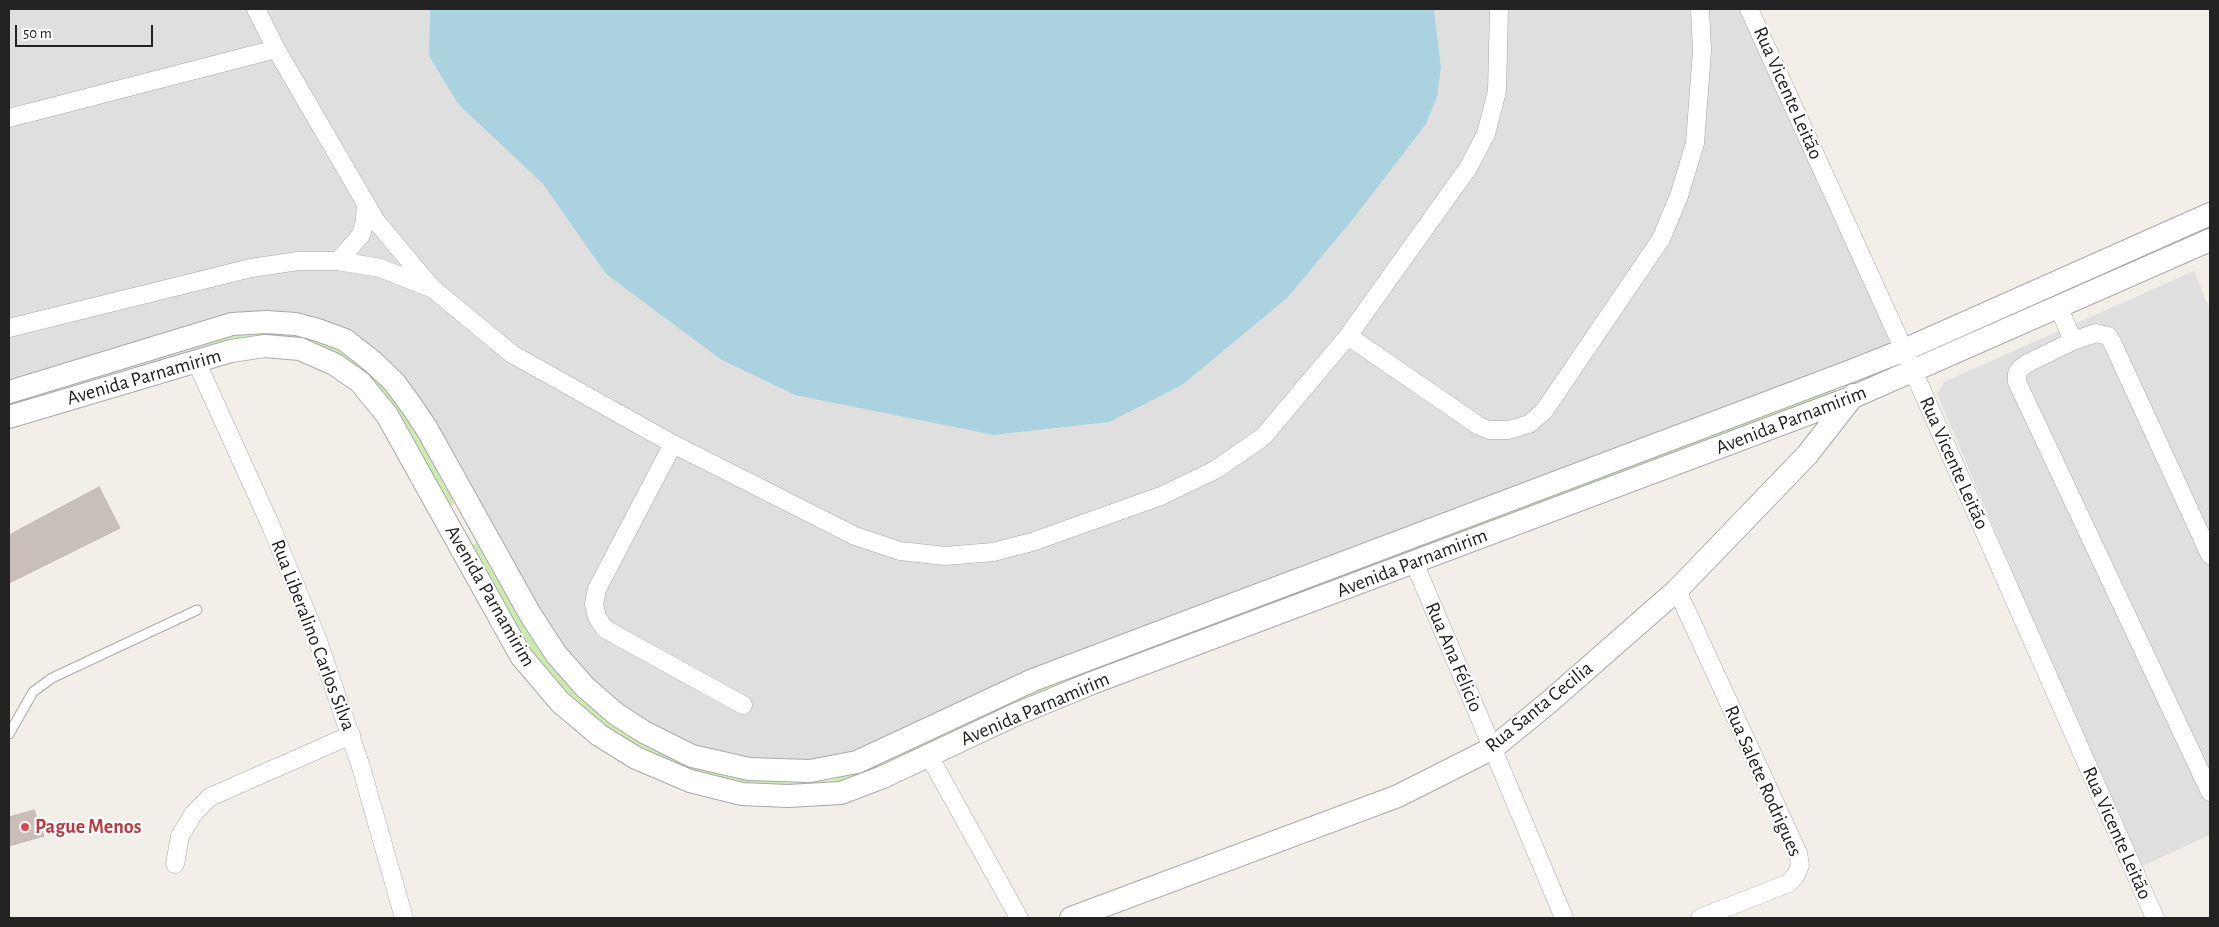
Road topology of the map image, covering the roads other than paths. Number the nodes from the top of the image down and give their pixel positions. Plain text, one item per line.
1 (256, 9) edge
2 (1499, 9) edge
3 (1700, 9) edge
4 (1749, 9) edge
5 (276, 49) junction
6 (9, 118) edge
7 (366, 203) junction
8 (2210, 214) edge
9 (2210, 240) edge
10 (338, 261) junction
11 (432, 288) junction
12 (2059, 308) junction
13 (9, 328) edge
14 (1348, 336) junction
15 (2073, 341) junction
16 (1904, 350) junction
17 (1879, 360) junction
18 (196, 361) junction
19 (1914, 371) junction
20 (64, 375) junction
21 (9, 392) edge
22 (1853, 397) junction
23 (72, 398) junction
24 (9, 417) edge
25 (673, 444) junction
26 (473, 513) junction
27 (450, 527) junction
28 (2210, 556) edge
29 (1414, 562) junction
30 (1677, 590) junction
31 (197, 610) dead end
32 (743, 705) dead end
33 (9, 734) edge
34 (351, 735) junction
35 (1493, 748) junction
36 (928, 754) junction
37 (2210, 792) edge
38 (175, 864) dead end
39 (404, 918) edge
40 (1018, 918) edge
41 (1070, 918) edge
42 (1564, 918) edge
43 (1700, 918) edge
44 (2155, 918) edge

1 - 5 street
2 - 14 street
3 - 14 street
4 - 16 street, Rua Vicente Leitão
5 - 6 street
5 - 7 street
7 - 10 street
7 - 11 street
8 - 16 street, Avenida Parnamirim
9 - 12 street, Avenida Parnamirim
10 - 11 street
10 - 13 street
11 - 25 street
12 - 15 street
12 - 19 street, Avenida Parnamirim
14 - 25 street
15 - 28 street
15 - 37 street
16 - 17 street, Avenida Parnamirim
16 - 19 street, Rua Vicente Leitão
17 - 22 street, Rua Santa Cecilia
17 - 26 street, Avenida Parnamirim
18 - 23 street, Avenida Parnamirim
18 - 27 street, Avenida Parnamirim
18 - 34 street, Rua Liberalino Carlos Silva
19 - 22 street, Avenida Parnamirim
19 - 44 street, Rua Vicente Leitão
20 - 21 street, Avenida Parnamirim
20 - 23 street
20 - 26 street, Avenida Parnamirim
22 - 29 street, Avenida Parnamirim
22 - 30 street, Rua Santa Cecilia
23 - 24 street, Avenida Parnamirim
25 - 32 street
26 - 27 street
27 - 36 street, Avenida Parnamirim
29 - 35 street, Rua Ana Félicio
29 - 36 street, Avenida Parnamirim
30 - 35 street, Rua Santa Cecilia
30 - 43 street, Rua Salete Rodrigues
31 - 33 lane
34 - 38 street
34 - 39 street, Rua Liberalino Carlos Silva
35 - 41 street, Rua Santa Cecilia
35 - 42 street, Rua Ana Félicio
36 - 40 street

